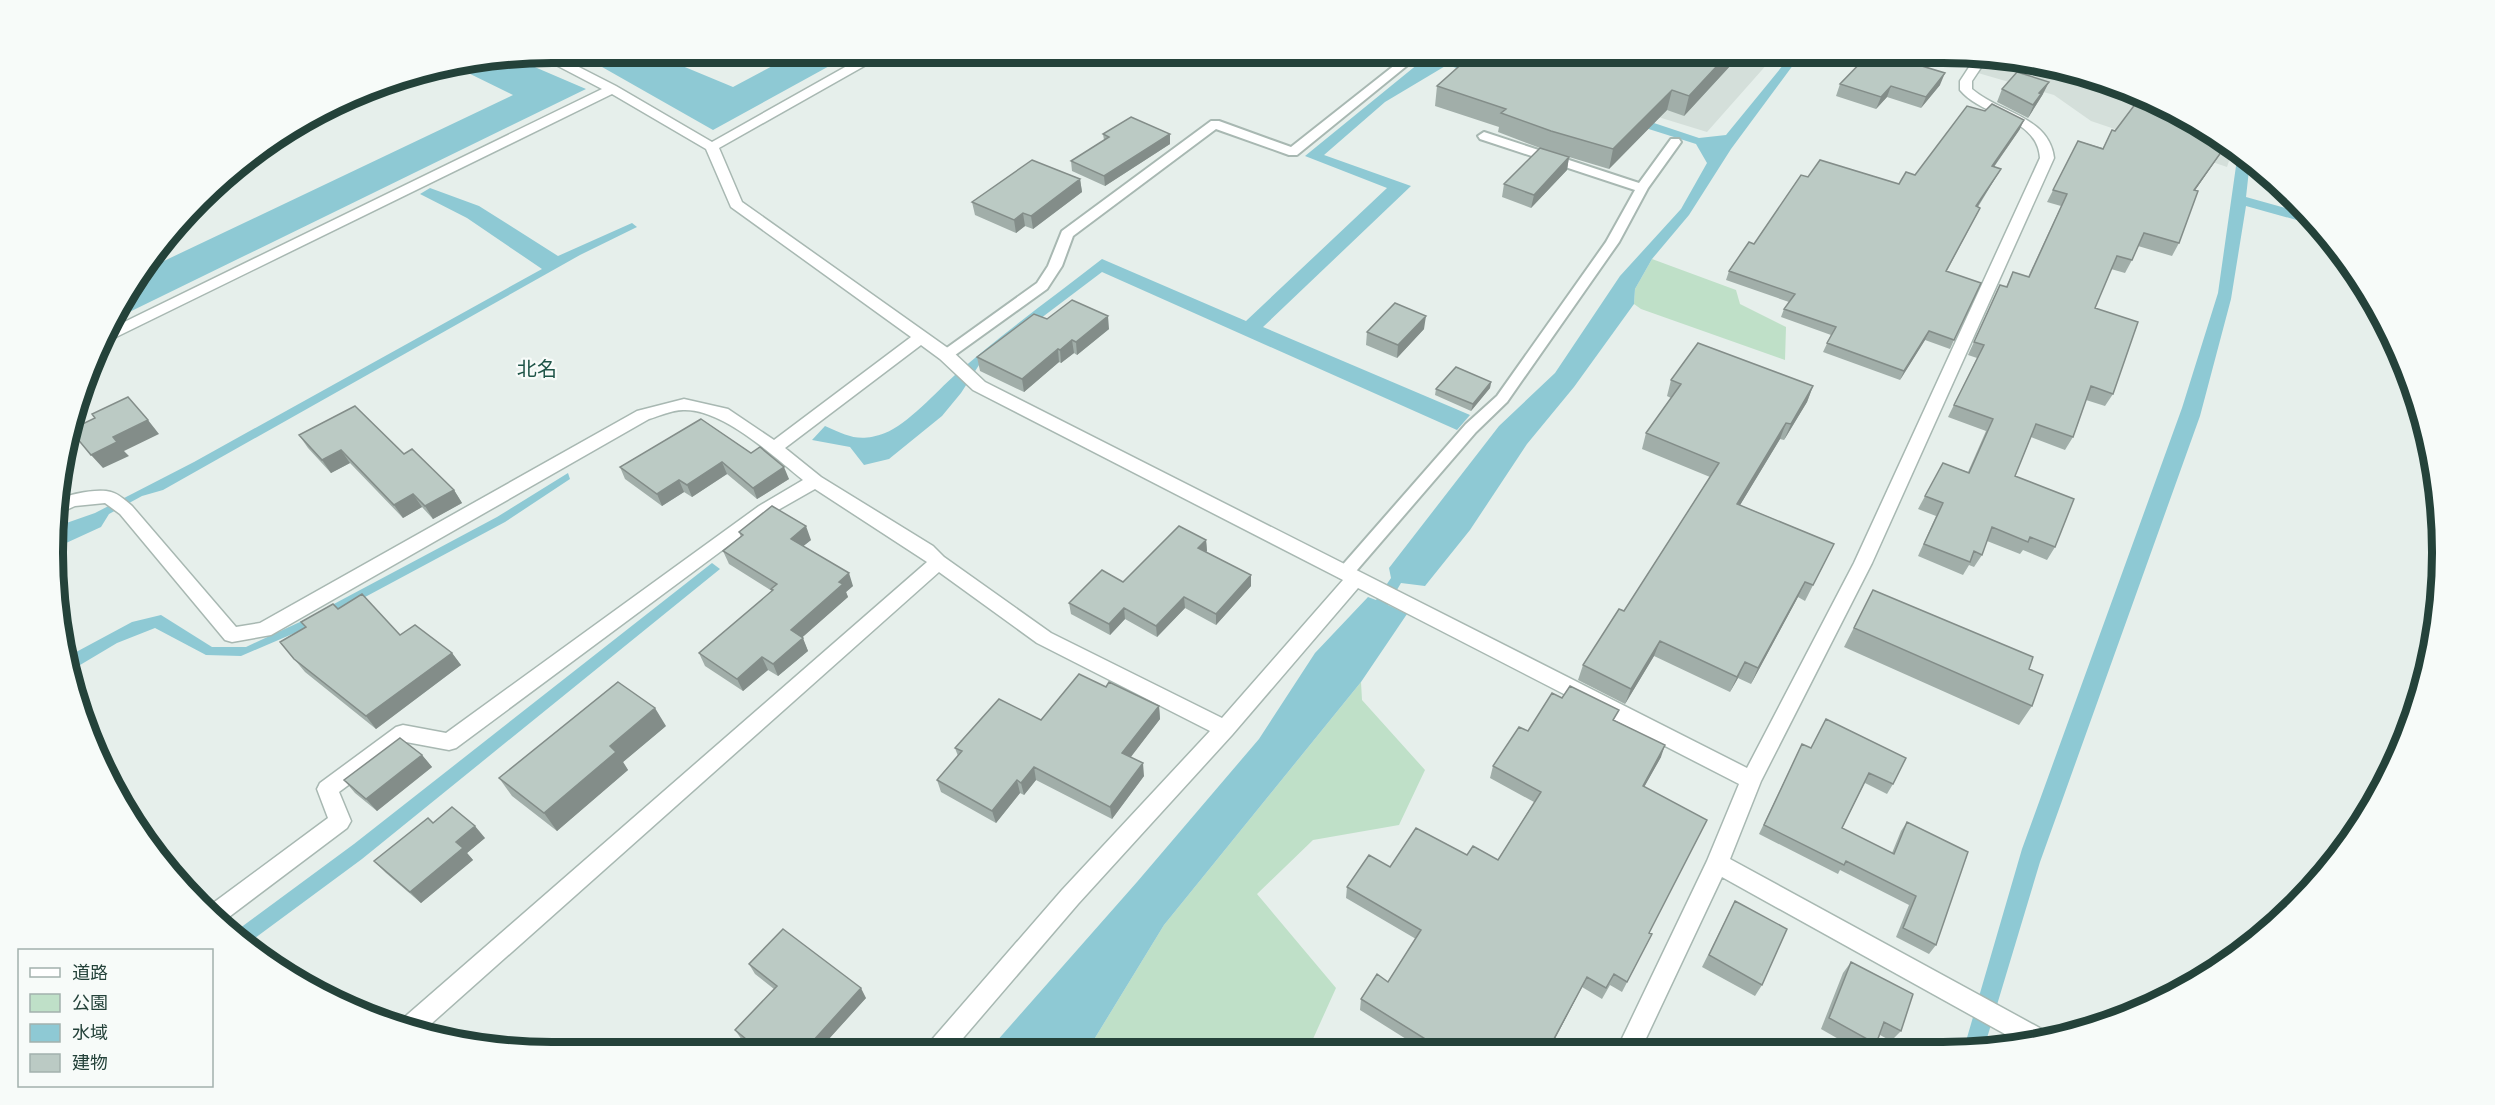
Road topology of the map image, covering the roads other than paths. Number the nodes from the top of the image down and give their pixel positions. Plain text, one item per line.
1 (561, 63) edge
2 (859, 63) edge
3 (1404, 63) edge
4 (1977, 64) edge
5 (612, 89) junction
6 (1484, 136) dead end
7 (1675, 142) dead end
8 (712, 147) junction
9 (1642, 188) junction
10 (115, 332) edge
11 (921, 337) junction
12 (952, 360) junction
13 (774, 448) junction
14 (815, 481) junction
15 (66, 503) edge
16 (938, 562) junction
17 (1357, 580) junction
18 (1225, 729) junction
19 (1751, 780) junction
20 (1718, 863) junction
21 (219, 911) edge
22 (416, 1022) edge
23 (2029, 1034) edge
24 (945, 1042) edge
25 (1632, 1042) edge

1 - 5 street
2 - 8 street
3 - 12 lane
4 - 19 street
5 - 8 street
5 - 10 street
6 - 9 lane
7 - 9 lane
8 - 11 street
9 - 17 lane
11 - 12 street
11 - 13 street
12 - 17 street
13 - 14 street
13 - 15 street
14 - 16 street
14 - 21 street
16 - 18 street
16 - 22 street
17 - 18 street
17 - 19 street
18 - 24 street
19 - 20 street
20 - 23 street
20 - 25 street

